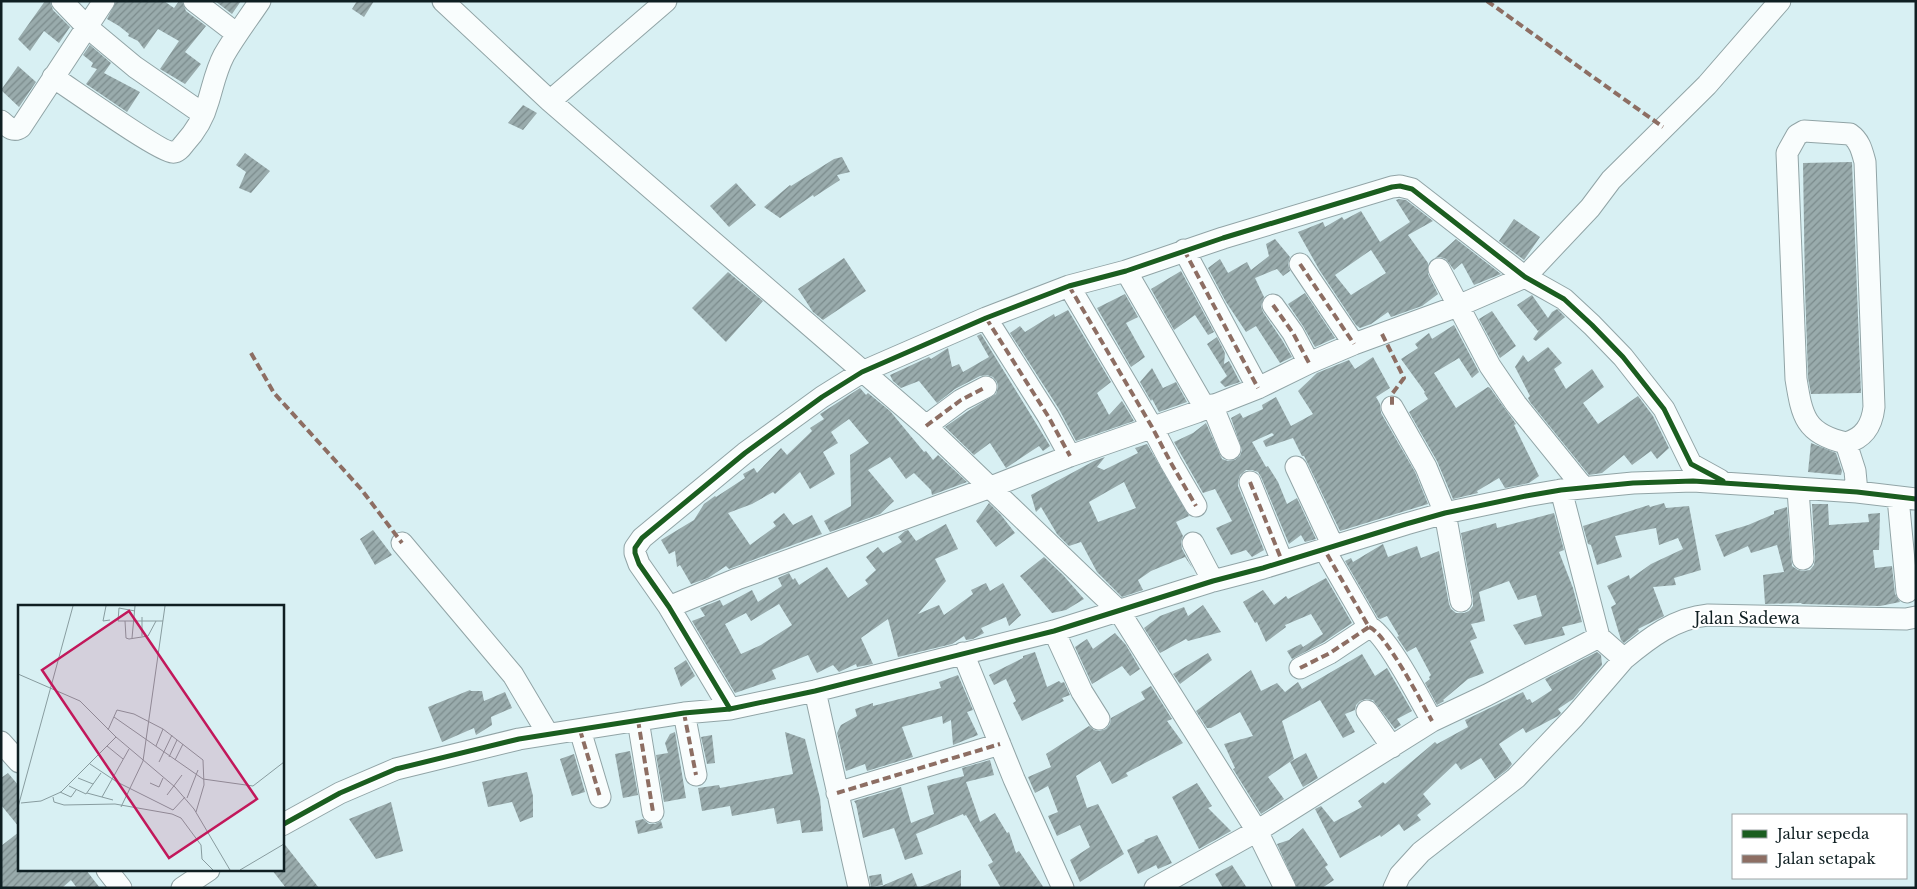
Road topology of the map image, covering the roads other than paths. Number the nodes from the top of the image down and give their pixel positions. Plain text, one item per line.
1 (62, 1) edge
2 (104, 1) edge
3 (194, 1) edge
4 (260, 1) edge
5 (443, 1) edge
6 (666, 1) edge
7 (1780, 1) edge
8 (87, 27) junction
9 (237, 34) junction
10 (54, 78) junction
11 (550, 101) junction
12 (203, 114) junction
13 (1, 121) edge
14 (1184, 250) junction
15 (1300, 264) dead end
16 (1439, 269) dead end
17 (1126, 271) junction
18 (1525, 277) junction
19 (1069, 286) junction
20 (1273, 306) dead end
21 (1458, 306) junction
22 (986, 318) junction
23 (1354, 344) junction
24 (1309, 363) junction
25 (862, 372) junction
26 (986, 387) dead end
27 (1258, 388) junction
28 (1208, 407) junction
29 (1392, 407) dead end
30 (926, 426) junction
31 (1152, 427) junction
32 (1846, 443) junction
33 (1230, 448) dead end
34 (1070, 456) junction
35 (1691, 464) junction
36 (1296, 467) dead end
37 (1670, 481) junction
38 (1250, 482) dead end
39 (1726, 483) junction
40 (991, 487) junction
41 (1583, 487) junction
42 (1561, 490) junction
43 (1798, 490) junction
44 (1856, 492) junction
45 (1907, 498) edge
46 (1196, 506) dead end
47 (1445, 513) junction
48 (402, 543) dead end
49 (1194, 543) dead end
50 (1328, 548) junction
51 (1803, 559) dead end
52 (1282, 560) junction
53 (1213, 581) junction
54 (1907, 592) dead end
55 (1461, 601) dead end
56 (669, 607) junction
57 (1118, 611) junction
58 (1916, 617) edge
59 (1369, 627) junction
60 (1054, 631) junction
61 (1599, 637) junction
62 (963, 653) junction
63 (1624, 659) junction
64 (1300, 668) dead end
65 (815, 691) junction
66 (730, 709) junction
67 (1367, 711) dead end
68 (684, 712) junction
69 (1100, 719) dead end
70 (638, 720) junction
71 (1432, 721) junction
72 (580, 730) junction
73 (548, 734) junction
74 (1, 742) edge
75 (1000, 744) junction
76 (1392, 747) junction
77 (18, 761) edge
78 (696, 775) dead end
79 (837, 793) junction
80 (600, 797) dead end
81 (653, 812) dead end
82 (284, 824) edge
83 (1256, 831) junction
84 (108, 872) edge
85 (206, 872) edge
86 (120, 888) edge
87 (182, 888) edge
88 (859, 888) edge
89 (1063, 888) edge
90 (1155, 888) edge
91 (1285, 888) edge
92 (1394, 888) edge

1 - 8 street
2 - 8 street
3 - 9 street
4 - 9 street
5 - 11 street
6 - 11 street
7 - 18 street
8 - 10 street
8 - 12 street
9 - 12 street
10 - 12 street
10 - 13 street
11 - 25 street
14 - 17 street
14 - 18 street
14 - 27 street
15 - 23 street
16 - 21 street
17 - 19 street
17 - 28 street
18 - 21 street
18 - 35 street
19 - 22 street
19 - 31 street
20 - 24 street
21 - 23 street
21 - 41 street
22 - 25 street
22 - 34 street
23 - 24 street
24 - 27 street
25 - 30 street
25 - 56 street
26 - 30 street
27 - 28 street
28 - 31 street
28 - 33 street
29 - 47 street
30 - 40 street
31 - 34 street
31 - 46 street
32 - 32 street
32 - 44 street
34 - 40 street
35 - 37 street
35 - 39 street
36 - 50 street
37 - 39 street
37 - 41 street
38 - 52 street
39 - 43 street
40 - 56 street
40 - 57 street
41 - 42 street
42 - 47 street
42 - 61 street
43 - 44 street
43 - 51 street
44 - 45 street
45 - 54 street
47 - 50 street
47 - 55 street
48 - 73 street
49 - 53 street
50 - 52 street
50 - 59 street
52 - 53 street
53 - 57 street
56 - 66 street
57 - 60 street
57 - 83 street
58 - 63 street, Jalan Sadewa
59 - 64 street
59 - 71 street
60 - 62 street
60 - 69 street
61 - 63 street
61 - 71 street
62 - 65 street
62 - 75 street
63 - 92 street, Jalan Sadewa
65 - 66 street
65 - 79 street
66 - 68 street
67 - 76 street
68 - 70 street
68 - 78 street
70 - 72 street
70 - 81 street
71 - 76 street
72 - 73 street
72 - 80 street
73 - 82 street
74 - 77 street
75 - 79 street
75 - 89 street
76 - 83 street
79 - 88 street
83 - 90 street
83 - 91 street
84 - 86 street
85 - 87 street

